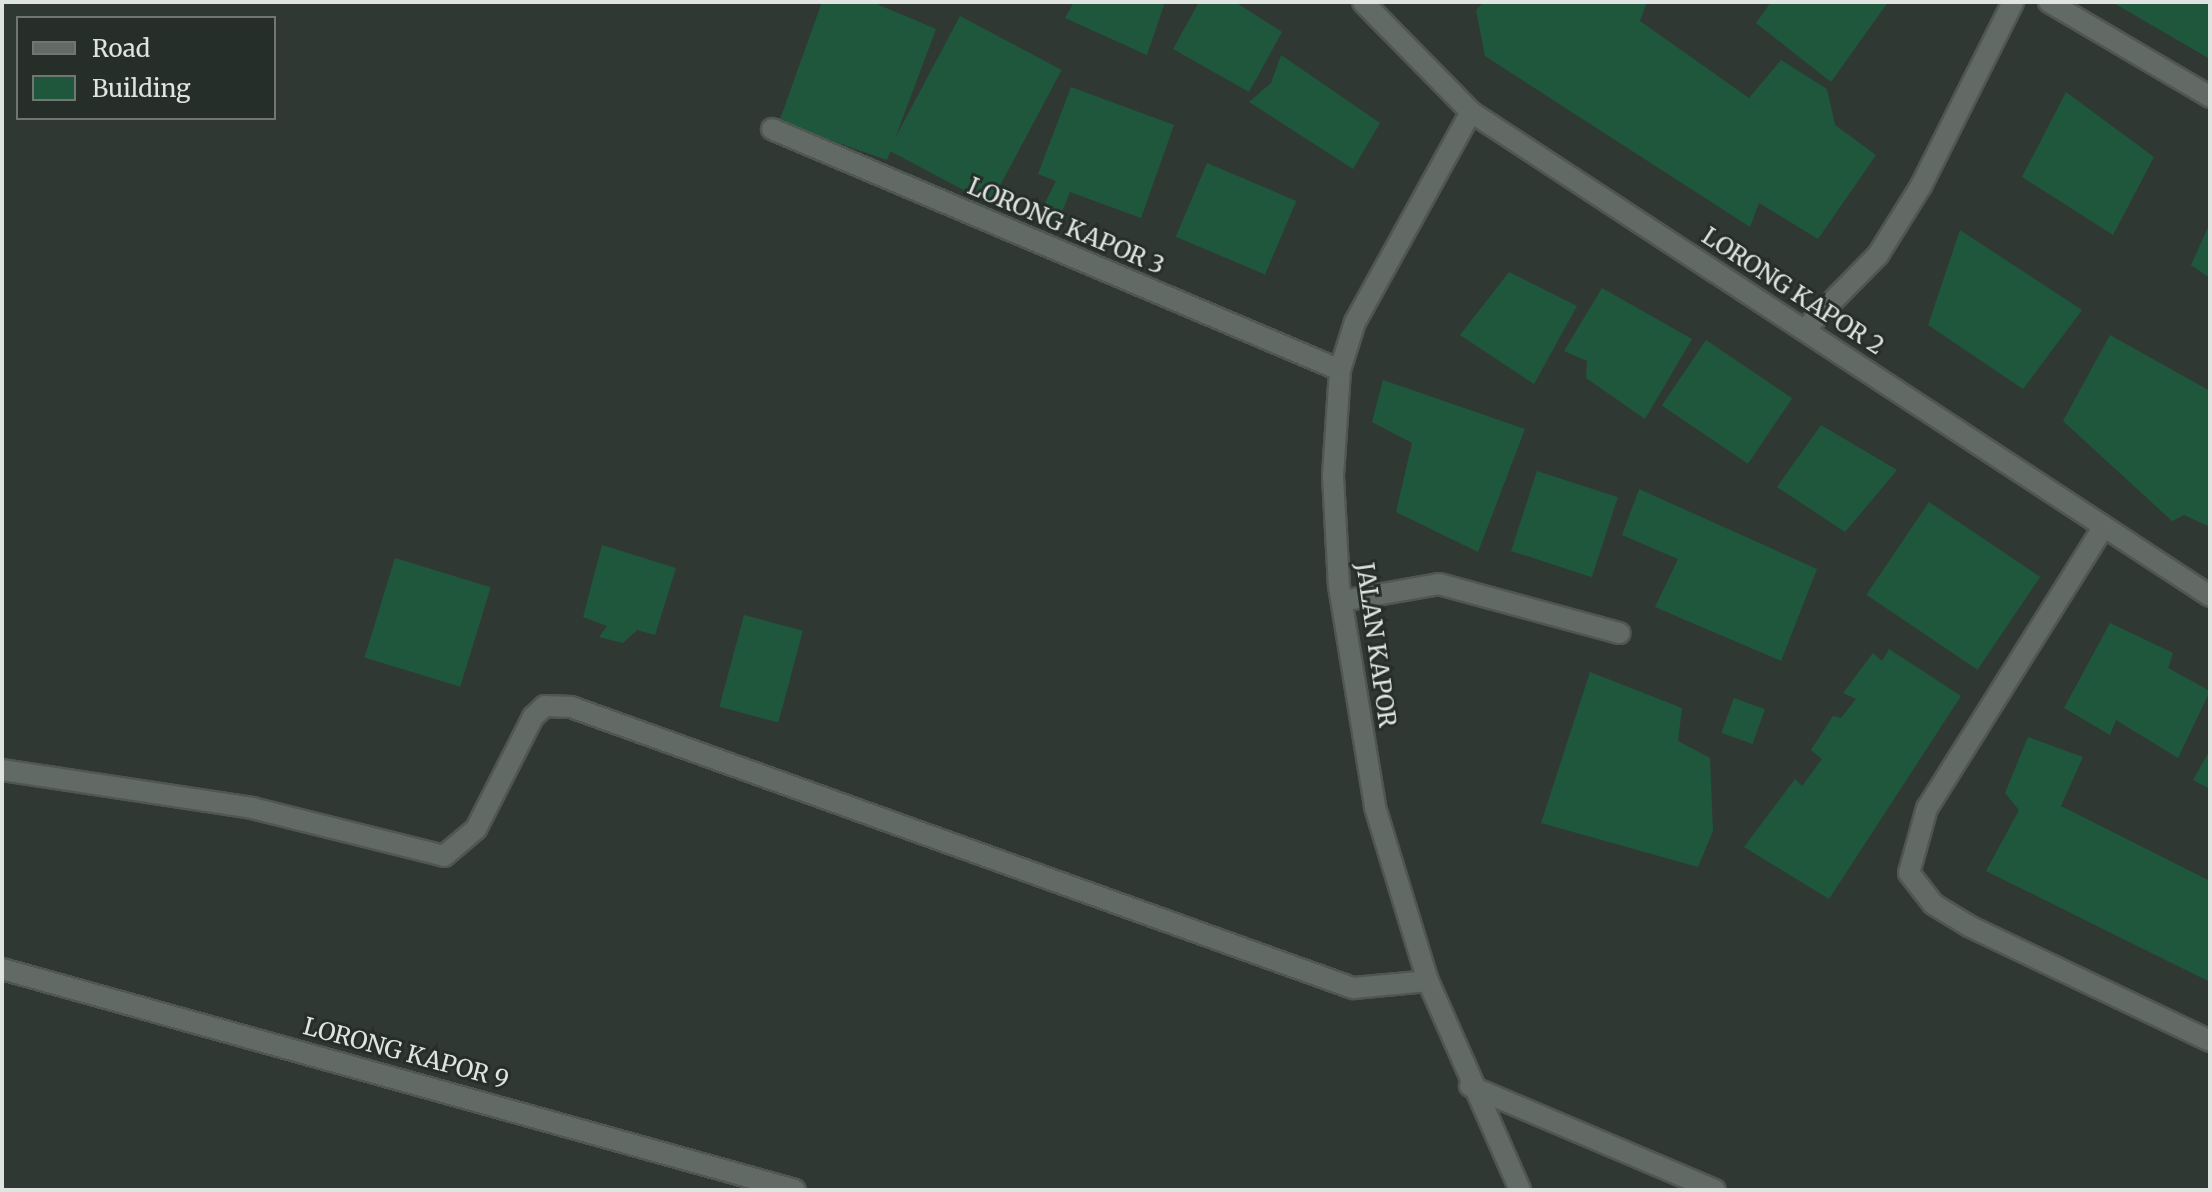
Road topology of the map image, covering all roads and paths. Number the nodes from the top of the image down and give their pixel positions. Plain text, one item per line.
1 (2013, 2) edge
2 (2049, 2) edge
3 (1367, 3) edge
4 (2210, 97) edge
5 (1471, 112) junction
6 (772, 129) dead end
7 (1807, 327) junction
8 (1340, 370) junction
9 (2101, 531) junction
10 (2210, 596) edge
11 (1342, 601) junction
12 (1619, 633) dead end
13 (2, 770) edge
14 (2, 969) edge
15 (1428, 981) junction
16 (2210, 1041) edge
17 (1470, 1086) junction
18 (795, 1190) edge
19 (1520, 1190) edge
20 (1715, 1190) edge

1 - 7 street
2 - 4 street
3 - 5 street, LORONG KAPOR 2
5 - 7 street, LORONG KAPOR 2
5 - 8 street, JALAN KAPOR
6 - 8 street, LORONG KAPOR 3
7 - 9 street, LORONG KAPOR 2
8 - 11 street, JALAN KAPOR
9 - 10 street, LORONG KAPOR 2
9 - 16 street
11 - 12 street
11 - 15 street, JALAN KAPOR
13 - 15 street
14 - 18 street, LORONG KAPOR 9
15 - 17 street, JALAN KAPOR
17 - 19 street, JALAN KAPOR
17 - 20 street

